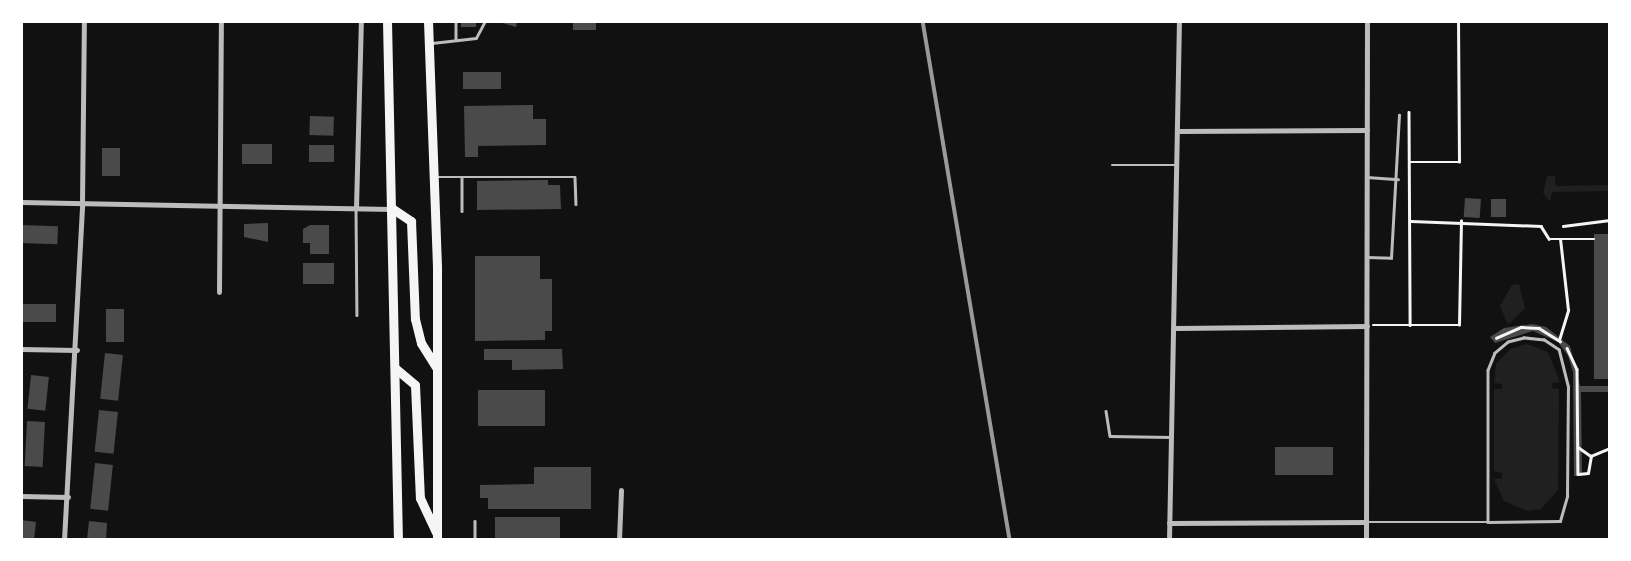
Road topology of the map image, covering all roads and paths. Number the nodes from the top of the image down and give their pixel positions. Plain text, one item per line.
1 (84, 21) edge
2 (221, 21) edge
3 (360, 21) edge
4 (387, 21) edge
5 (428, 21) edge
6 (456, 21) edge
7 (485, 21) edge
8 (1179, 21) edge
9 (1367, 21) edge
10 (1458, 21) edge
11 (456, 40) junction
12 (429, 44) junction
13 (1409, 112) dead end
14 (1399, 115) dead end
15 (1367, 130) junction
16 (1178, 131) junction
17 (1409, 162) junction
18 (1112, 165) dead end
19 (1178, 165) junction
20 (433, 177) junction
21 (462, 177) junction
22 (1367, 177) junction
23 (1399, 179) junction
24 (21, 202) edge
25 (82, 203) junction
26 (576, 204) dead end
27 (220, 205) junction
28 (356, 208) junction
29 (393, 209) junction
30 (462, 211) dead end
31 (1610, 220) edge
32 (1409, 221) junction
33 (1461, 221) junction
34 (1563, 226) dead end
35 (1560, 239) junction
36 (1594, 239) dead end
37 (1367, 257) junction
38 (219, 292) dead end
39 (357, 314) dead end
40 (1410, 325) junction
41 (1367, 326) junction
42 (1176, 328) junction
43 (1559, 340) dead end
44 (21, 349) edge
45 (77, 350) junction
46 (395, 368) junction
47 (437, 368) junction
48 (1106, 411) dead end
49 (1170, 437) junction
50 (1578, 447) dead end
51 (1610, 448) edge
52 (1591, 456) junction
53 (1578, 474) dead end
54 (621, 490) dead end
55 (21, 496) edge
56 (68, 497) junction
57 (475, 521) dead end
58 (1366, 522) junction
59 (1488, 522) junction
60 (1169, 523) junction
61 (437, 538) edge
62 (64, 540) edge
63 (398, 540) edge
64 (475, 540) edge
65 (619, 540) edge
66 (1169, 540) edge
67 (1366, 540) edge

1 - 25 street
2 - 27 street
3 - 28 street
4 - 29 main road
5 - 12 main road
6 - 11 lane
7 - 11 lane
8 - 16 street
9 - 15 street
10 - 17 path
11 - 12 lane
12 - 20 main road
13 - 17 path
14 - 23 lane
15 - 16 street
15 - 22 street
16 - 19 street
17 - 32 path
18 - 19 lane
19 - 42 street
20 - 21 lane
20 - 47 main road
21 - 26 lane
21 - 30 lane
22 - 23 lane
22 - 37 street
23 - 37 lane
24 - 25 street
25 - 27 street
25 - 45 street
27 - 28 street
27 - 38 street
28 - 29 street
28 - 39 lane
29 - 46 main road
29 - 47 main road
31 - 34 path
32 - 33 path
32 - 40 path
33 - 35 path
33 - 40 path
35 - 36 path
35 - 43 path
37 - 41 street
40 - 41 path
41 - 42 street
41 - 58 street
42 - 49 street
44 - 45 street
45 - 56 street
46 - 61 main road
46 - 63 main road
47 - 61 main road
48 - 49 lane
49 - 60 street
50 - 52 path
51 - 52 path
52 - 53 path
54 - 65 street
55 - 56 street
56 - 62 street
57 - 64 lane
58 - 59 lane
58 - 60 street
58 - 67 street
59 - 59 lane
60 - 66 street

